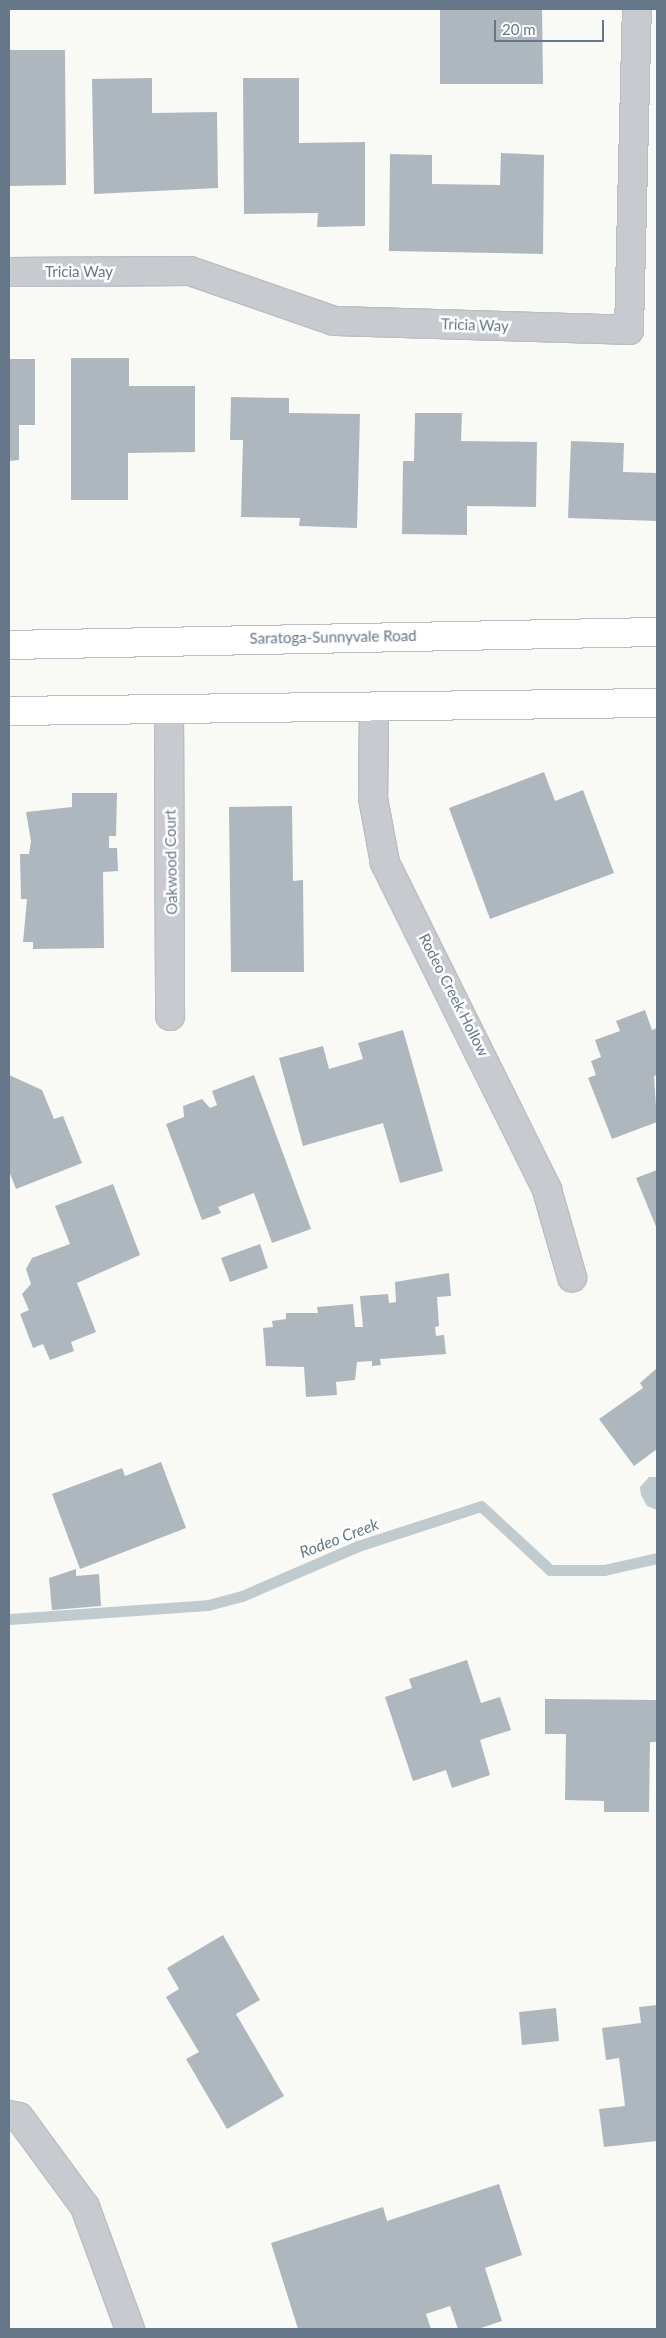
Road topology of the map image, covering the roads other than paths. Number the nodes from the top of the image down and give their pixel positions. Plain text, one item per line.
1 (638, 9) edge
2 (9, 272) edge
3 (657, 632) edge
4 (9, 644) edge
5 (657, 703) edge
6 (374, 707) junction
7 (169, 709) junction
8 (9, 711) edge
9 (170, 1016) dead end
10 (572, 1277) dead end
11 (9, 2115) edge
12 (130, 2329) edge

1 - 2 street, Tricia Way
3 - 4 main road, Saratoga-Sunnyvale Road
5 - 6 main road
6 - 7 main road
6 - 10 street, Rodeo Creek Hollow
7 - 8 main road
7 - 9 street, Oakwood Court
11 - 12 street

